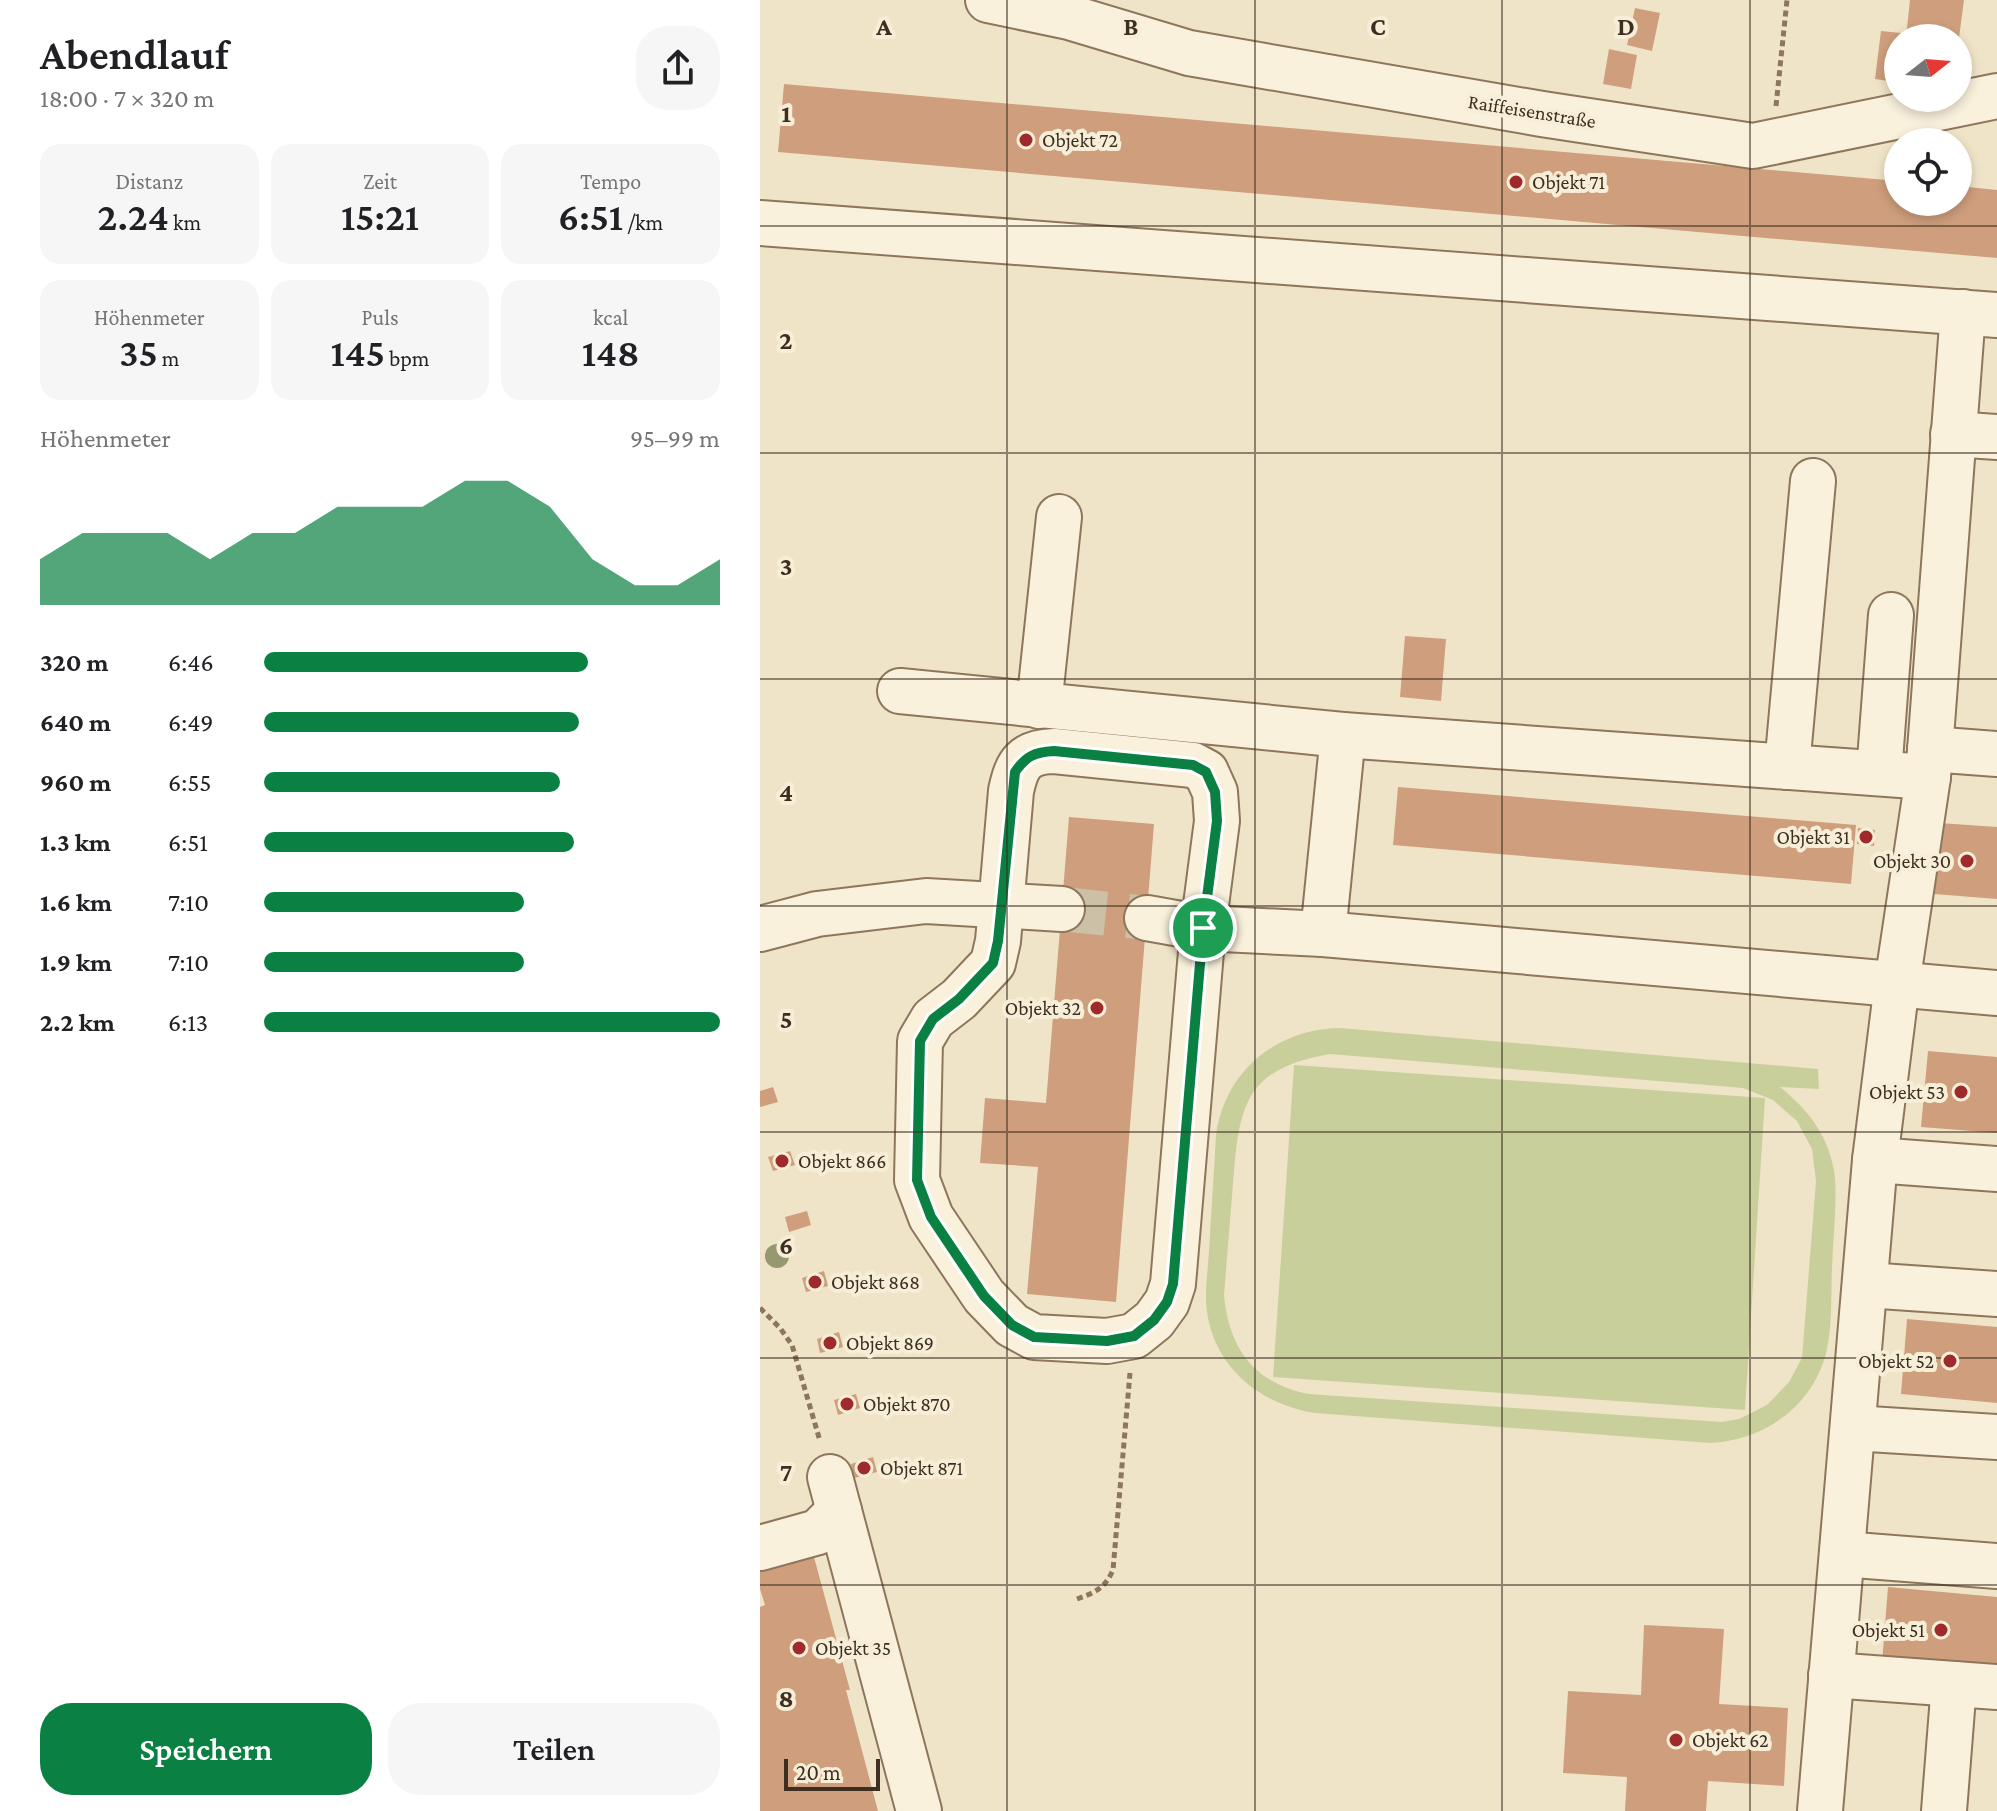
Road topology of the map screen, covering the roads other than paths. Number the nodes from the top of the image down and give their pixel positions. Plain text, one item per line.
1 (988, 0) edge
2 (1072, 8) edge
3 (1997, 96) edge
4 (760, 223) edge
5 (1980, 313) edge
6 (1953, 434) junction
7 (1997, 437) edge
8 (1813, 481) dead end
9 (1059, 517) dead end
10 (1891, 615) dead end
11 (900, 691) dead end
12 (1039, 706) junction
13 (1343, 735) junction
14 (1997, 754) edge
15 (1929, 763) junction
16 (1787, 767) junction
17 (1879, 773) junction
18 (1000, 906) junction
19 (1062, 909) tunnel mouth
20 (1147, 918) tunnel mouth
21 (1203, 928) junction
22 (760, 929) edge
23 (1323, 934) junction
24 (1897, 984) junction
25 (1997, 993) edge
26 (1875, 1160) junction
27 (1997, 1169) edge
28 (1866, 1285) junction
29 (1997, 1294) edge
30 (1853, 1428) junction
31 (1997, 1437) edge
32 (760, 1548) edge
33 (1842, 1554) junction
34 (1997, 1566) edge
35 (1831, 1675) junction
36 (1954, 1684) junction
37 (1997, 1687) edge
38 (919, 1811) edge
39 (1820, 1811) edge
40 (1944, 1811) edge

1 - 2 street, Raiffeisenstraße
2 - 3 street, Raiffeisenstraße
4 - 5 street
5 - 6 street
6 - 7 street
6 - 15 street
8 - 16 street
9 - 12 street
10 - 17 street
11 - 12 street
12 - 13 street
13 - 16 street
13 - 23 street
14 - 15 street
15 - 17 street
15 - 24 street
16 - 17 street
18 - 19 street
18 - 21 street
18 - 21 street
18 - 22 street
20 - 21 street
21 - 23 street
23 - 24 street
24 - 25 street
24 - 26 street
26 - 27 street
26 - 28 street
28 - 29 street
28 - 30 street
30 - 31 street
30 - 33 street
32 - 38 street
33 - 34 street
33 - 35 street
35 - 36 street
35 - 39 street
36 - 37 street
36 - 40 street

